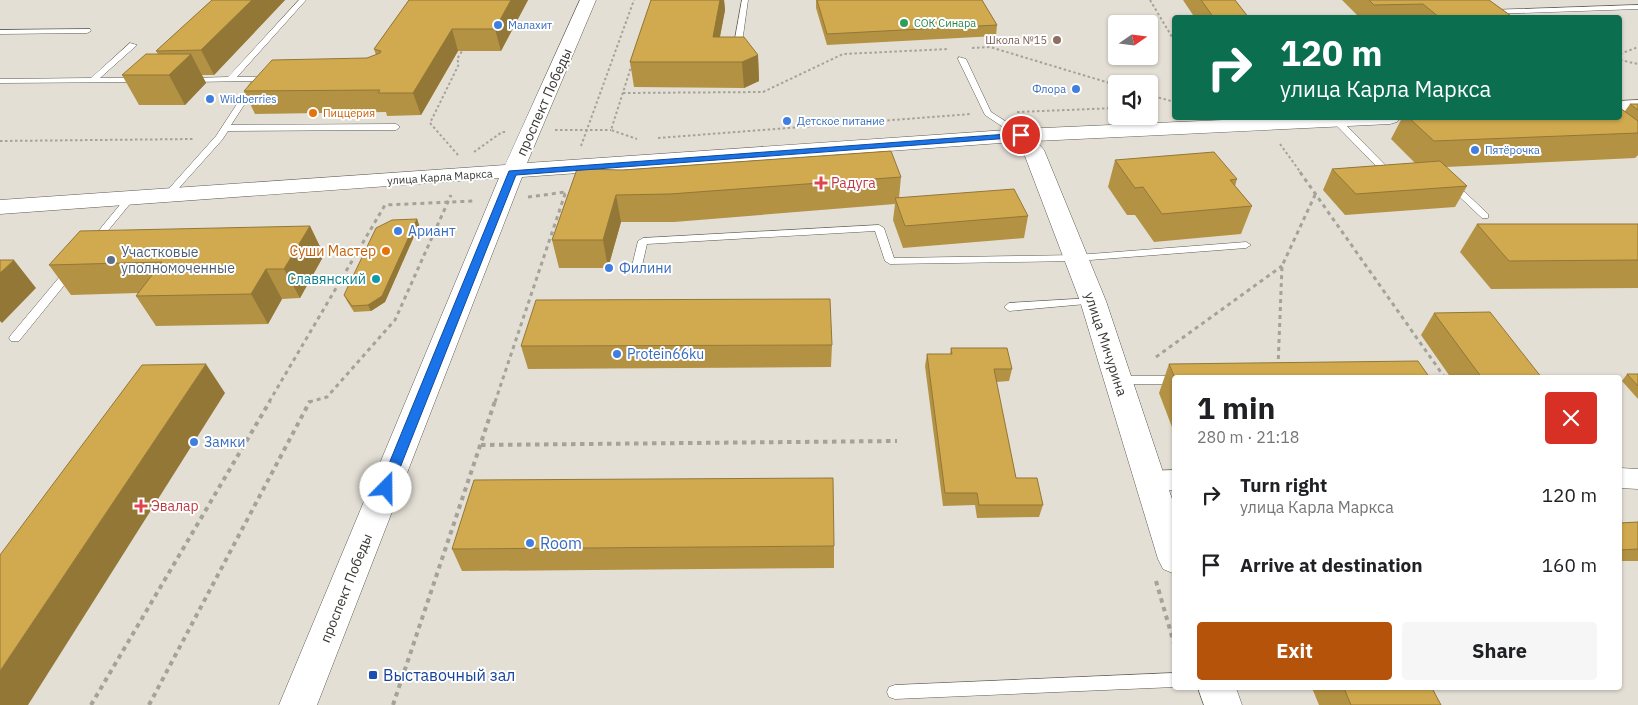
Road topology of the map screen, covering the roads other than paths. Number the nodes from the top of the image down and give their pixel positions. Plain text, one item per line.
1 (303, 0) edge
2 (588, 0) edge
3 (745, 0) edge
4 (1638, 6) edge
5 (1488, 12) edge
6 (88, 31) dead end
7 (0, 32) edge
8 (133, 46) dead end
9 (737, 52) edge
10 (962, 59) dead end
11 (257, 79) junction
12 (266, 79) edge
13 (93, 80) junction
14 (152, 80) edge
15 (181, 80) edge
16 (230, 80) junction
17 (0, 81) edge
18 (1622, 106) edge
19 (1638, 106) edge
20 (1336, 120) joint
21 (396, 127) dead end
22 (226, 128) junction
23 (1021, 135) junction
24 (512, 172) junction
25 (1440, 175) edge
26 (1401, 176) edge
27 (168, 195) junction
28 (131, 197) junction
29 (0, 208) edge
30 (1486, 216) dead end
31 (1246, 245) dead end
32 (1077, 258) junction
33 (636, 270) dead end
34 (1093, 301) junction
35 (1010, 307) dead end
36 (15, 338) dead end
37 (1118, 380) junction
38 (1172, 380) edge
39 (1622, 478) edge
40 (1638, 479) edge
41 (1162, 481) edge
42 (1172, 541) edge
43 (1172, 680) edge
44 (1218, 690) edge
45 (895, 692) dead end
46 (298, 705) edge
47 (1222, 705) edge

1 - 16 lane
2 - 24 street, проспект Победы
3 - 9 lane
4 - 5 lane
6 - 7 lane
8 - 13 lane
10 - 23 lane
11 - 12 lane
11 - 16 lane
11 - 22 lane
13 - 14 lane
13 - 17 lane
15 - 16 lane
18 - 19 street
20 - 23 street, улица Карла Маркса
20 - 26 lane
21 - 22 lane
22 - 27 lane
23 - 24 street, улица Карла Маркса
23 - 32 street, улица Мичурина
24 - 27 street, улица Карла Маркса
24 - 46 street, проспект Победы
25 - 30 lane
27 - 28 street, улица Карла Маркса
28 - 29 street, улица Карла Маркса
28 - 36 lane
31 - 32 lane
32 - 33 lane
32 - 34 street, улица Мичурина
34 - 35 lane
34 - 37 street, улица Мичурина
37 - 38 lane
37 - 41 street, улица Мичурина
39 - 40 street
41 - 42 street, улица Мичурина
43 - 45 lane
44 - 47 street

